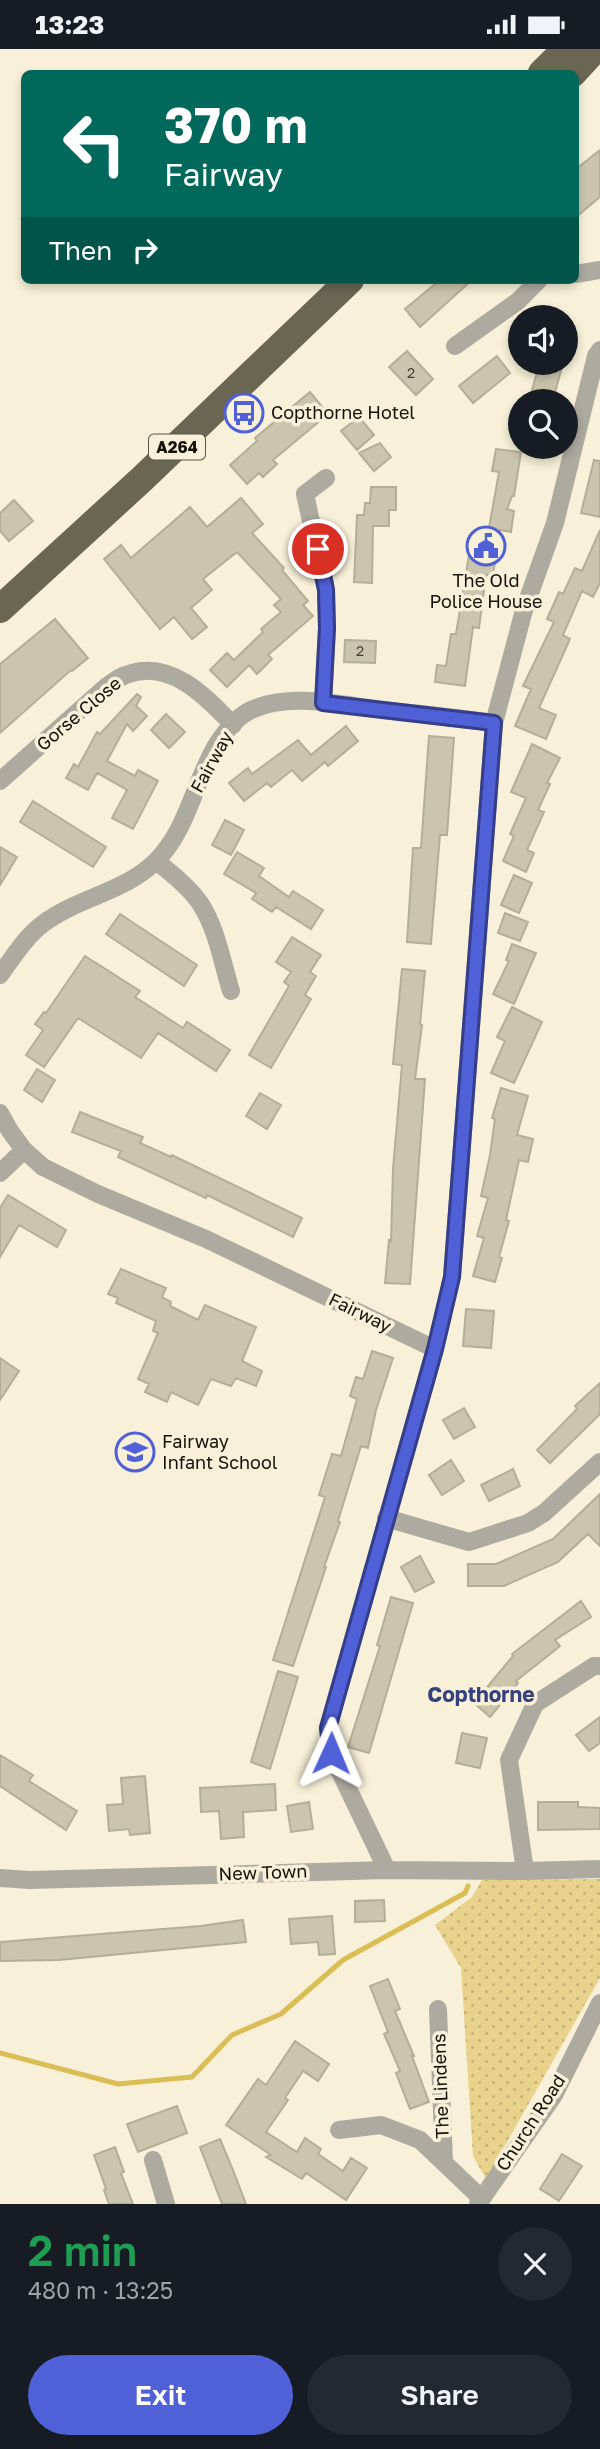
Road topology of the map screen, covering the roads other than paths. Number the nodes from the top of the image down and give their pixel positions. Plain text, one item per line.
1 (566, 49) edge
2 (596, 49) edge
3 (545, 70) edge
4 (575, 70) edge
5 (600, 270) edge
6 (579, 274) edge
7 (346, 284) edge
8 (535, 284) edge
9 (455, 346) dead end
10 (600, 350) edge
11 (326, 478) dead end
12 (0, 609) edge
13 (323, 703) junction
14 (494, 723) junction
15 (233, 725) junction
16 (0, 781) edge
17 (156, 861) junction
18 (0, 975) edge
19 (231, 991) dead end
20 (0, 1113) edge
21 (24, 1150) junction
22 (0, 1173) edge
23 (435, 1349) junction
24 (600, 1462) edge
25 (386, 1518) junction
26 (600, 1666) edge
27 (600, 1869) edge
28 (387, 1870) junction
29 (525, 1871) junction
30 (0, 1878) edge
31 (600, 2003) edge
32 (438, 2009) dead end
33 (339, 2130) dead end
34 (153, 2160) dead end
35 (444, 2162) junction
36 (480, 2201) edge
37 (166, 2204) edge

1 - 3 highway
2 - 4 highway
5 - 6 street
7 - 12 highway, A264
8 - 9 street
10 - 14 street
11 - 13 street
13 - 14 street, Fairway
13 - 15 street, Fairway
14 - 23 street
15 - 16 street, Gorse Close
15 - 17 street, Fairway
17 - 18 street, Fairway
17 - 19 street
20 - 21 street, Fairway
21 - 22 street
21 - 23 street, Fairway
23 - 25 street
24 - 25 street
25 - 28 street
26 - 29 street
27 - 29 street, New Town
28 - 29 street, New Town
28 - 30 street, New Town
31 - 36 street, Church Road
32 - 35 street, The Lindens
33 - 35 street
34 - 37 street
35 - 36 street

